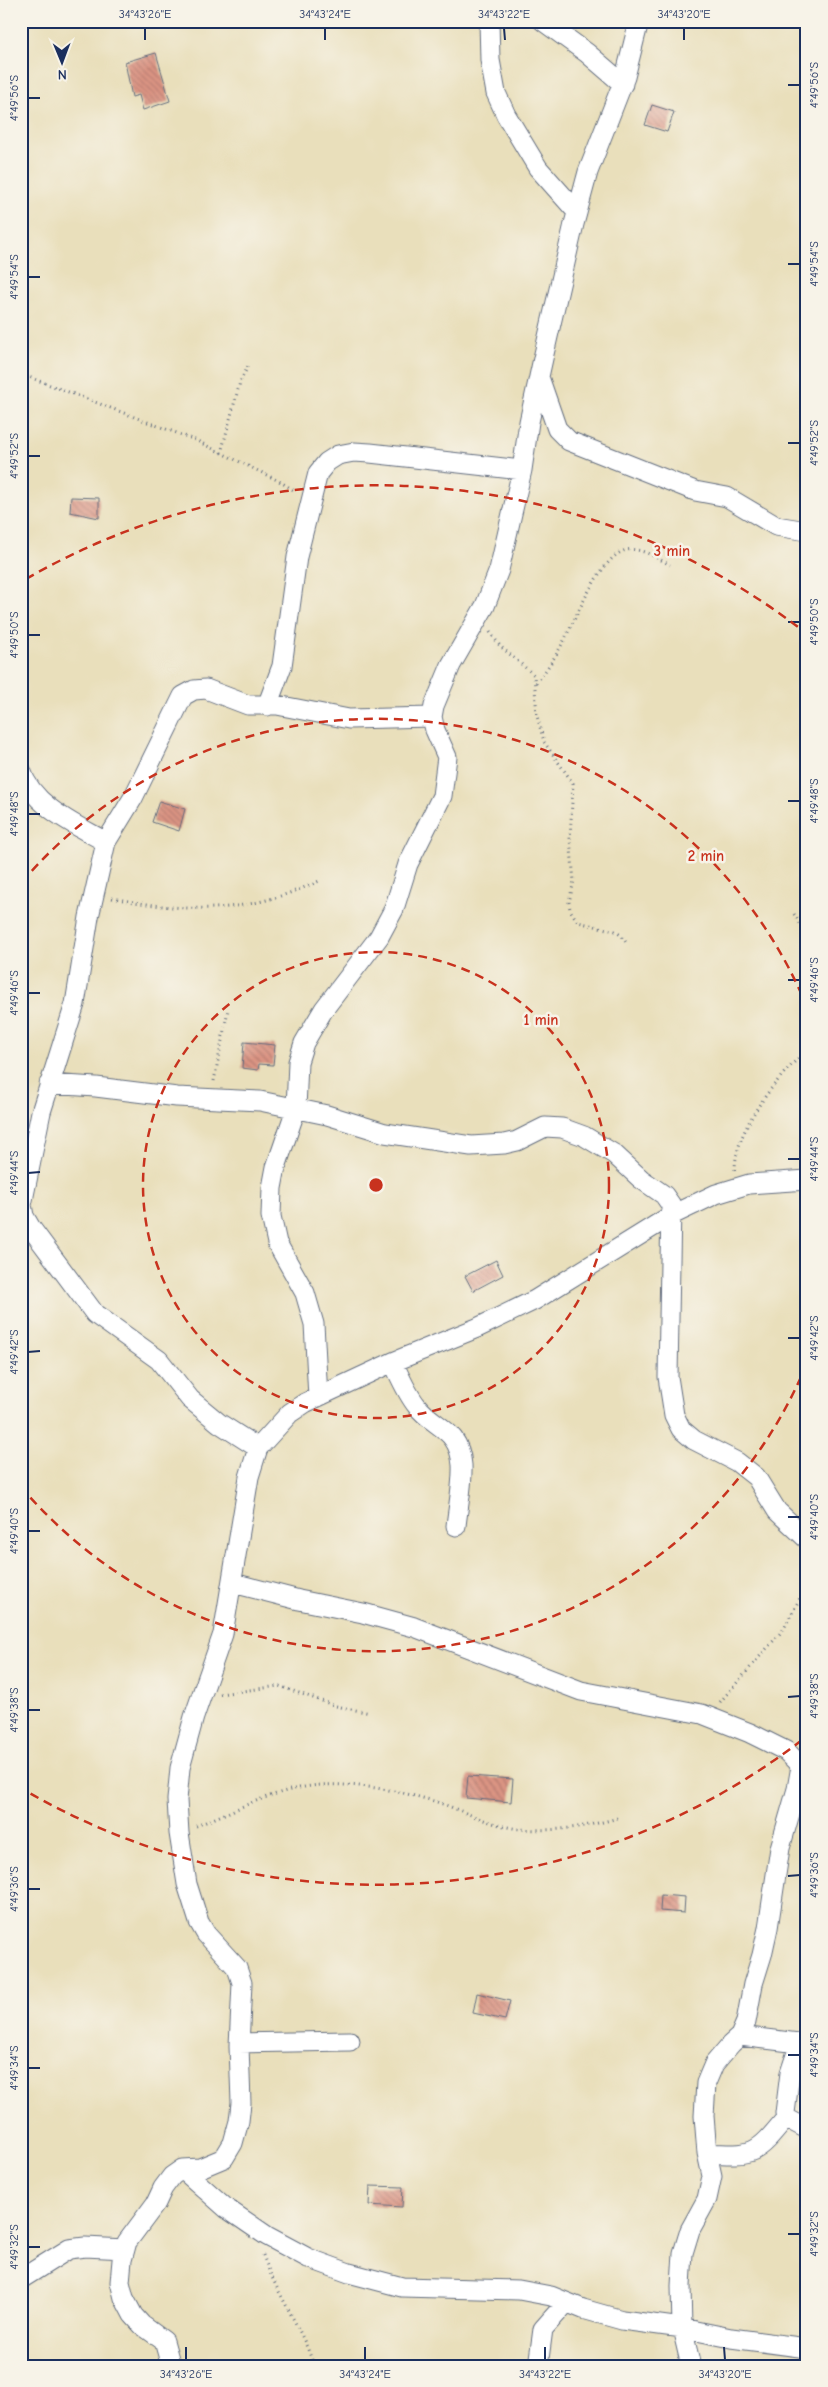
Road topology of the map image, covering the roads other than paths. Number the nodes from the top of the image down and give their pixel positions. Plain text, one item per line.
1 (489, 21) edge
2 (543, 21) edge
3 (639, 21) edge
4 (623, 84) junction
5 (577, 212) junction
6 (539, 375) junction
7 (522, 470) junction
8 (807, 531) edge
9 (267, 706) junction
10 (432, 717) junction
11 (21, 770) edge
12 (106, 842) junction
13 (49, 1084) junction
14 (296, 1109) junction
15 (807, 1180) edge
16 (672, 1216) junction
17 (393, 1362) junction
18 (318, 1397) junction
19 (258, 1448) junction
20 (456, 1526) dead end
21 (807, 1539) edge
22 (233, 1583) junction
23 (804, 1768) edge
24 (740, 2036) junction
25 (350, 2041) dead end
26 (239, 2043) junction
27 (803, 2043) edge
28 (786, 2118) junction
29 (807, 2129) edge
30 (707, 2153) junction
31 (182, 2168) junction
32 (125, 2250) junction
33 (21, 2279) edge
34 (566, 2303) junction
35 (682, 2328) junction
36 (807, 2348) edge
37 (171, 2366) edge
38 (538, 2366) edge
39 (691, 2366) edge

1 - 5 street
2 - 4 street
3 - 4 street
4 - 5 street
5 - 6 street
6 - 7 street
6 - 8 street
7 - 9 street
7 - 10 street
9 - 10 street
9 - 12 street
10 - 14 street
11 - 12 street
12 - 13 street
13 - 14 street
13 - 19 street
14 - 16 street
14 - 18 street
15 - 16 street
16 - 17 street
16 - 21 street
17 - 18 street
17 - 20 street
18 - 19 street
19 - 22 street
22 - 23 street
22 - 26 street
23 - 24 street
24 - 27 street
24 - 30 street
25 - 26 street
26 - 31 street
27 - 28 street
28 - 29 street
28 - 30 street
30 - 35 street
31 - 32 street
31 - 34 street
32 - 33 street
32 - 37 street
34 - 35 street
34 - 38 street
35 - 36 street
35 - 39 street

